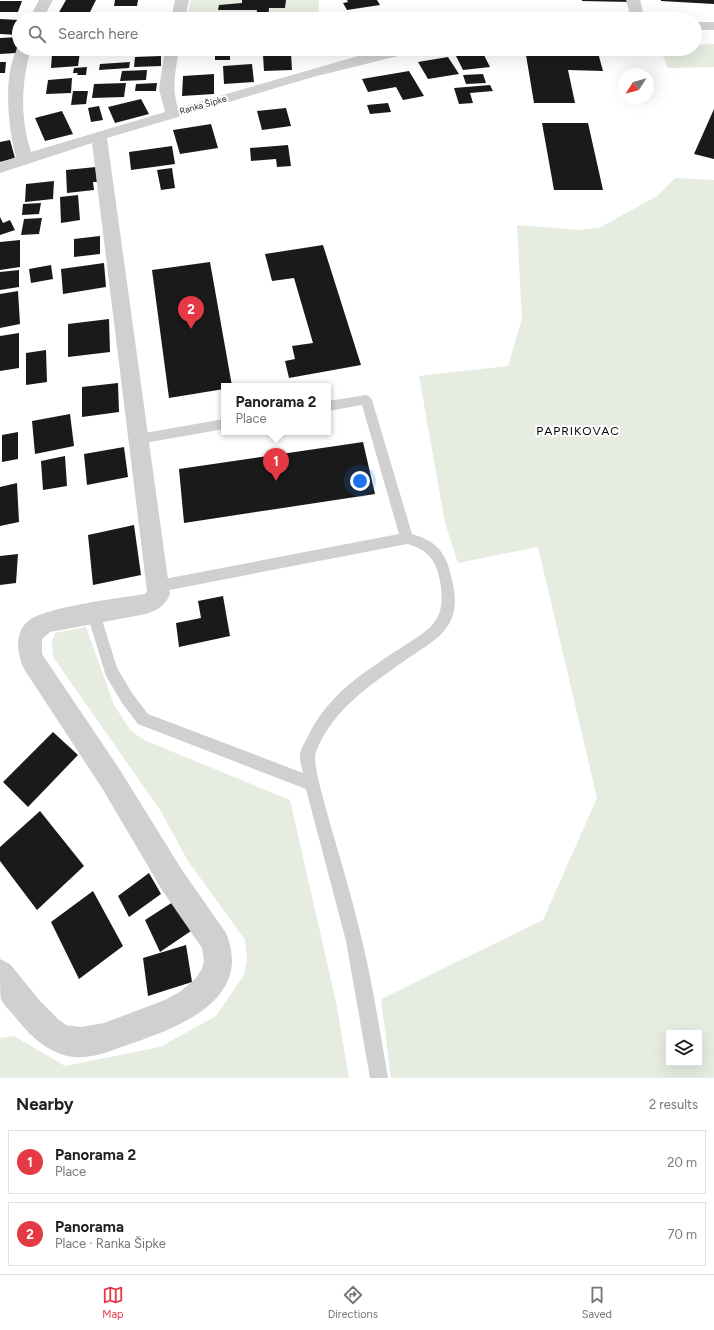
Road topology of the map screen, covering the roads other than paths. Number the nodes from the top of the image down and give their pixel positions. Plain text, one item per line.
1 (46, 0) edge
2 (182, 0) edge
3 (633, 0) edge
4 (40, 12) edge
5 (179, 12) edge
6 (636, 12) edge
7 (702, 26) edge
8 (714, 26) edge
9 (23, 56) edge
10 (171, 56) edge
11 (380, 56) edge
12 (173, 114) junction
13 (99, 136) junction
14 (25, 159) junction
15 (0, 168) edge
16 (331, 406) edge
17 (221, 425) edge
18 (139, 439) junction
19 (407, 538) junction
20 (159, 586) junction
21 (94, 614) junction
22 (312, 784) junction
23 (0, 974) edge
24 (379, 1078) edge

1 - 4 street
2 - 5 street
3 - 6 street
7 - 8 street
9 - 14 street
10 - 12 street
11 - 12 street, Ranka Šipke
12 - 13 street, Ranka Šipke
13 - 14 street, Ranka Šipke
13 - 18 street
14 - 15 street, Ranka Šipke
16 - 19 lane
17 - 18 lane
18 - 20 street
19 - 20 lane
19 - 22 lane
20 - 21 street
21 - 22 lane
21 - 23 street
22 - 24 lane

